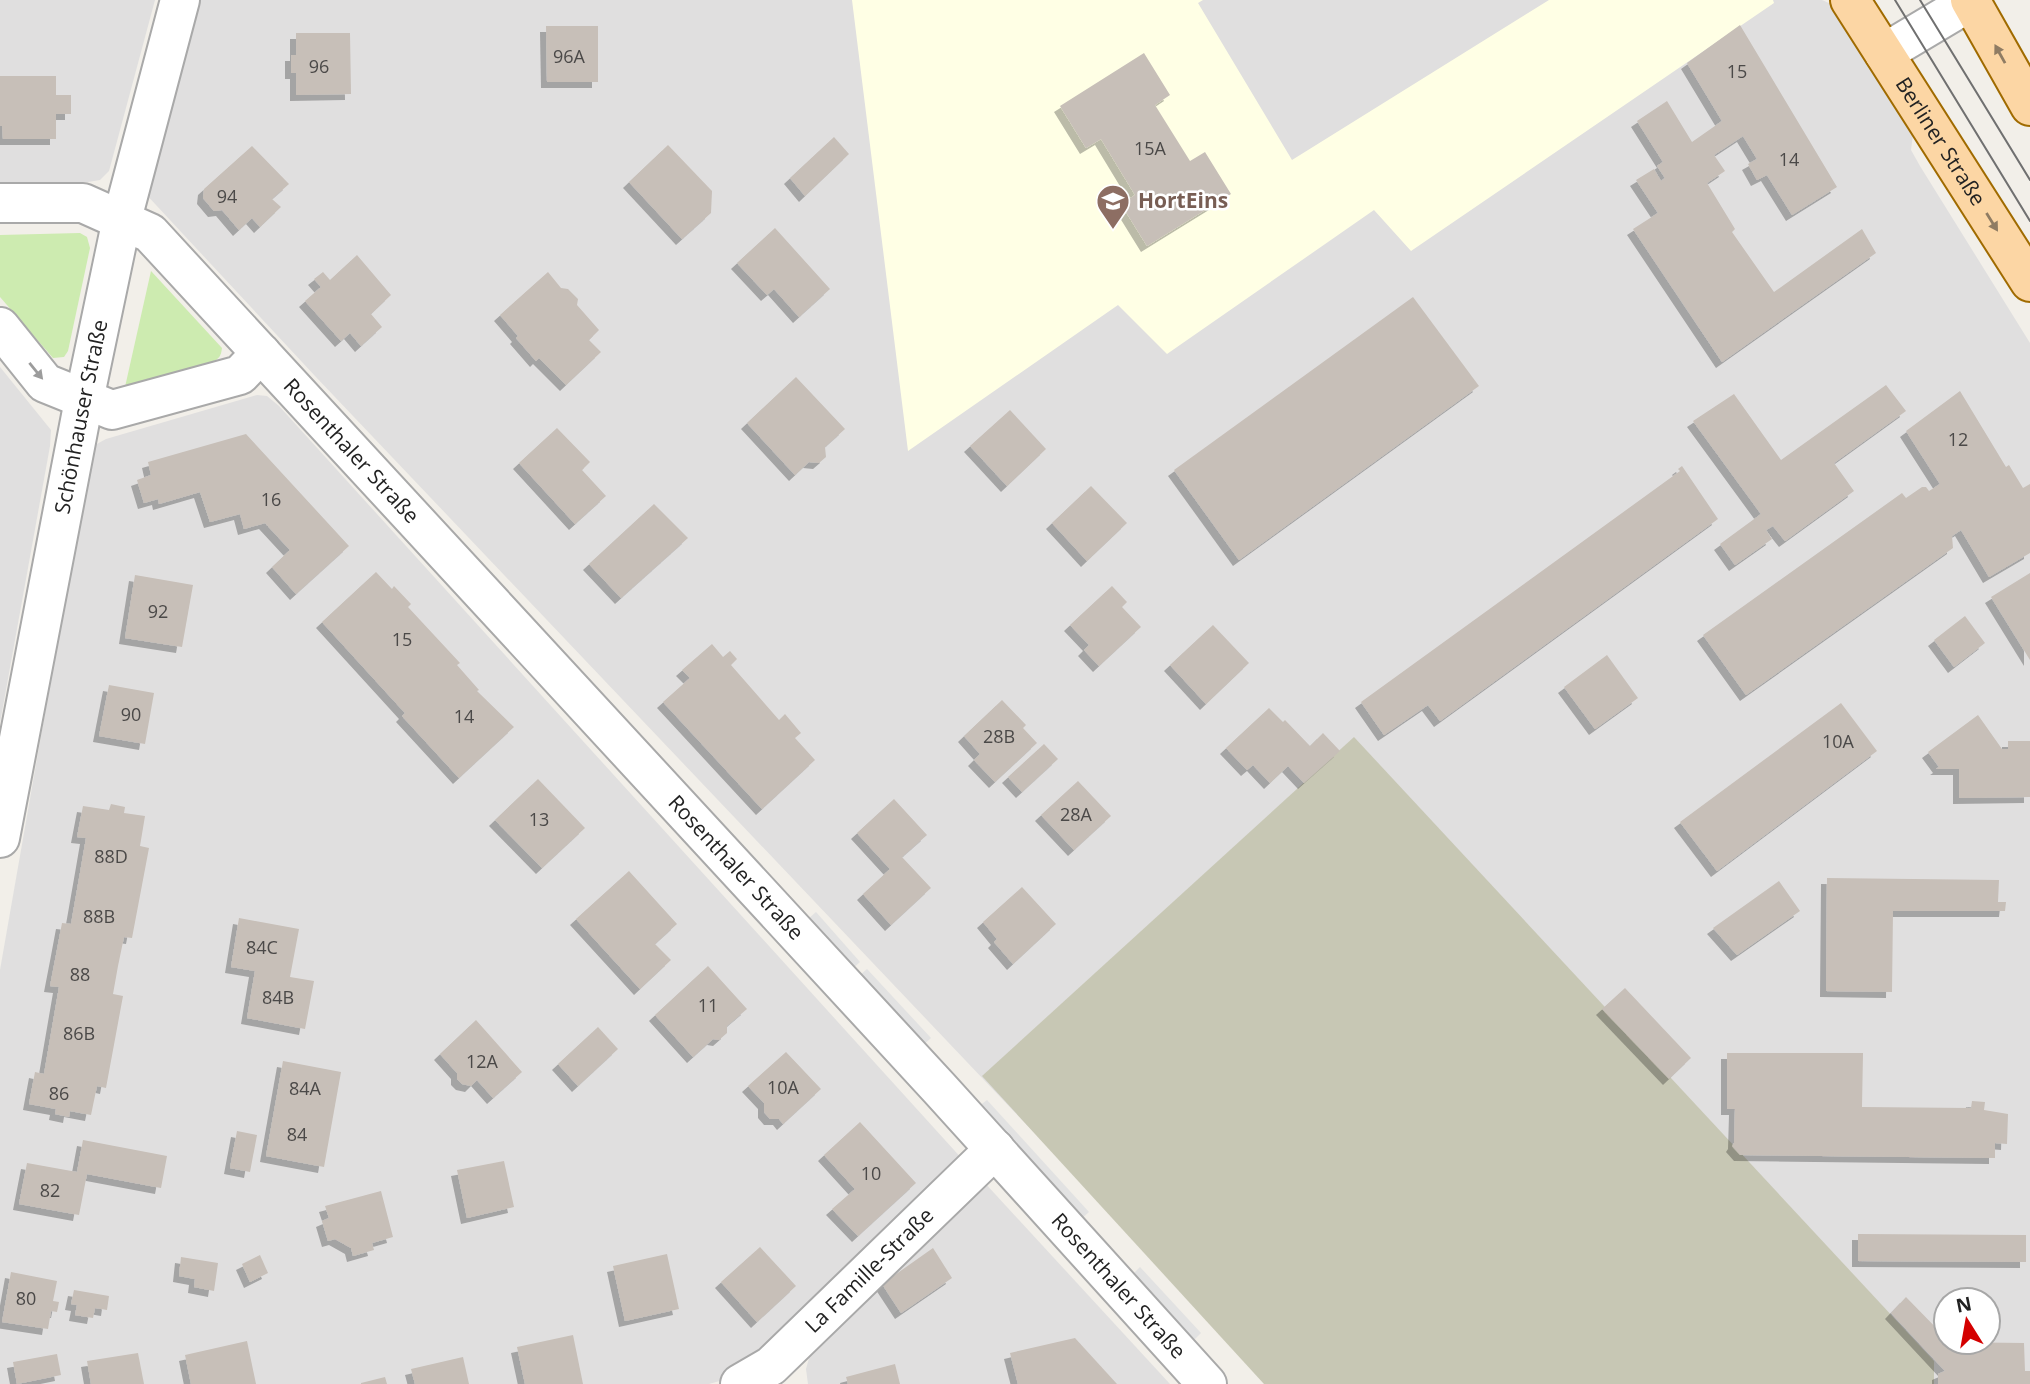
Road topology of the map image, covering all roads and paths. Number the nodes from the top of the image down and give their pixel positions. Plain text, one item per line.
1 (180, 0) edge
2 (1850, 0) edge
3 (1971, 0) edge
4 (1884, 53) junction
5 (2030, 106) edge
6 (0, 203) edge
7 (122, 219) junction
8 (2030, 282) edge
9 (0, 327) edge
10 (261, 353) junction
11 (84, 400) junction
12 (0, 838) edge
13 (995, 1149) junction
14 (765, 1378) edge
15 (1207, 1384) edge

1 - 7 street, Schönhauser Straße
2 - 4 main road, Berliner Straße
3 - 4 street
5 -> 3 main road
4 -> 8 main road, Berliner Straße
6 - 7 street, Rosenthaler Straße
7 - 10 street, Rosenthaler Straße
7 - 11 street, Schönhauser Straße
9 -> 11 street
10 - 11 street
10 - 13 street, Rosenthaler Straße
11 - 12 street, Schönhauser Straße
13 - 14 street, La Famille-Straße
13 - 15 street, Rosenthaler Straße

